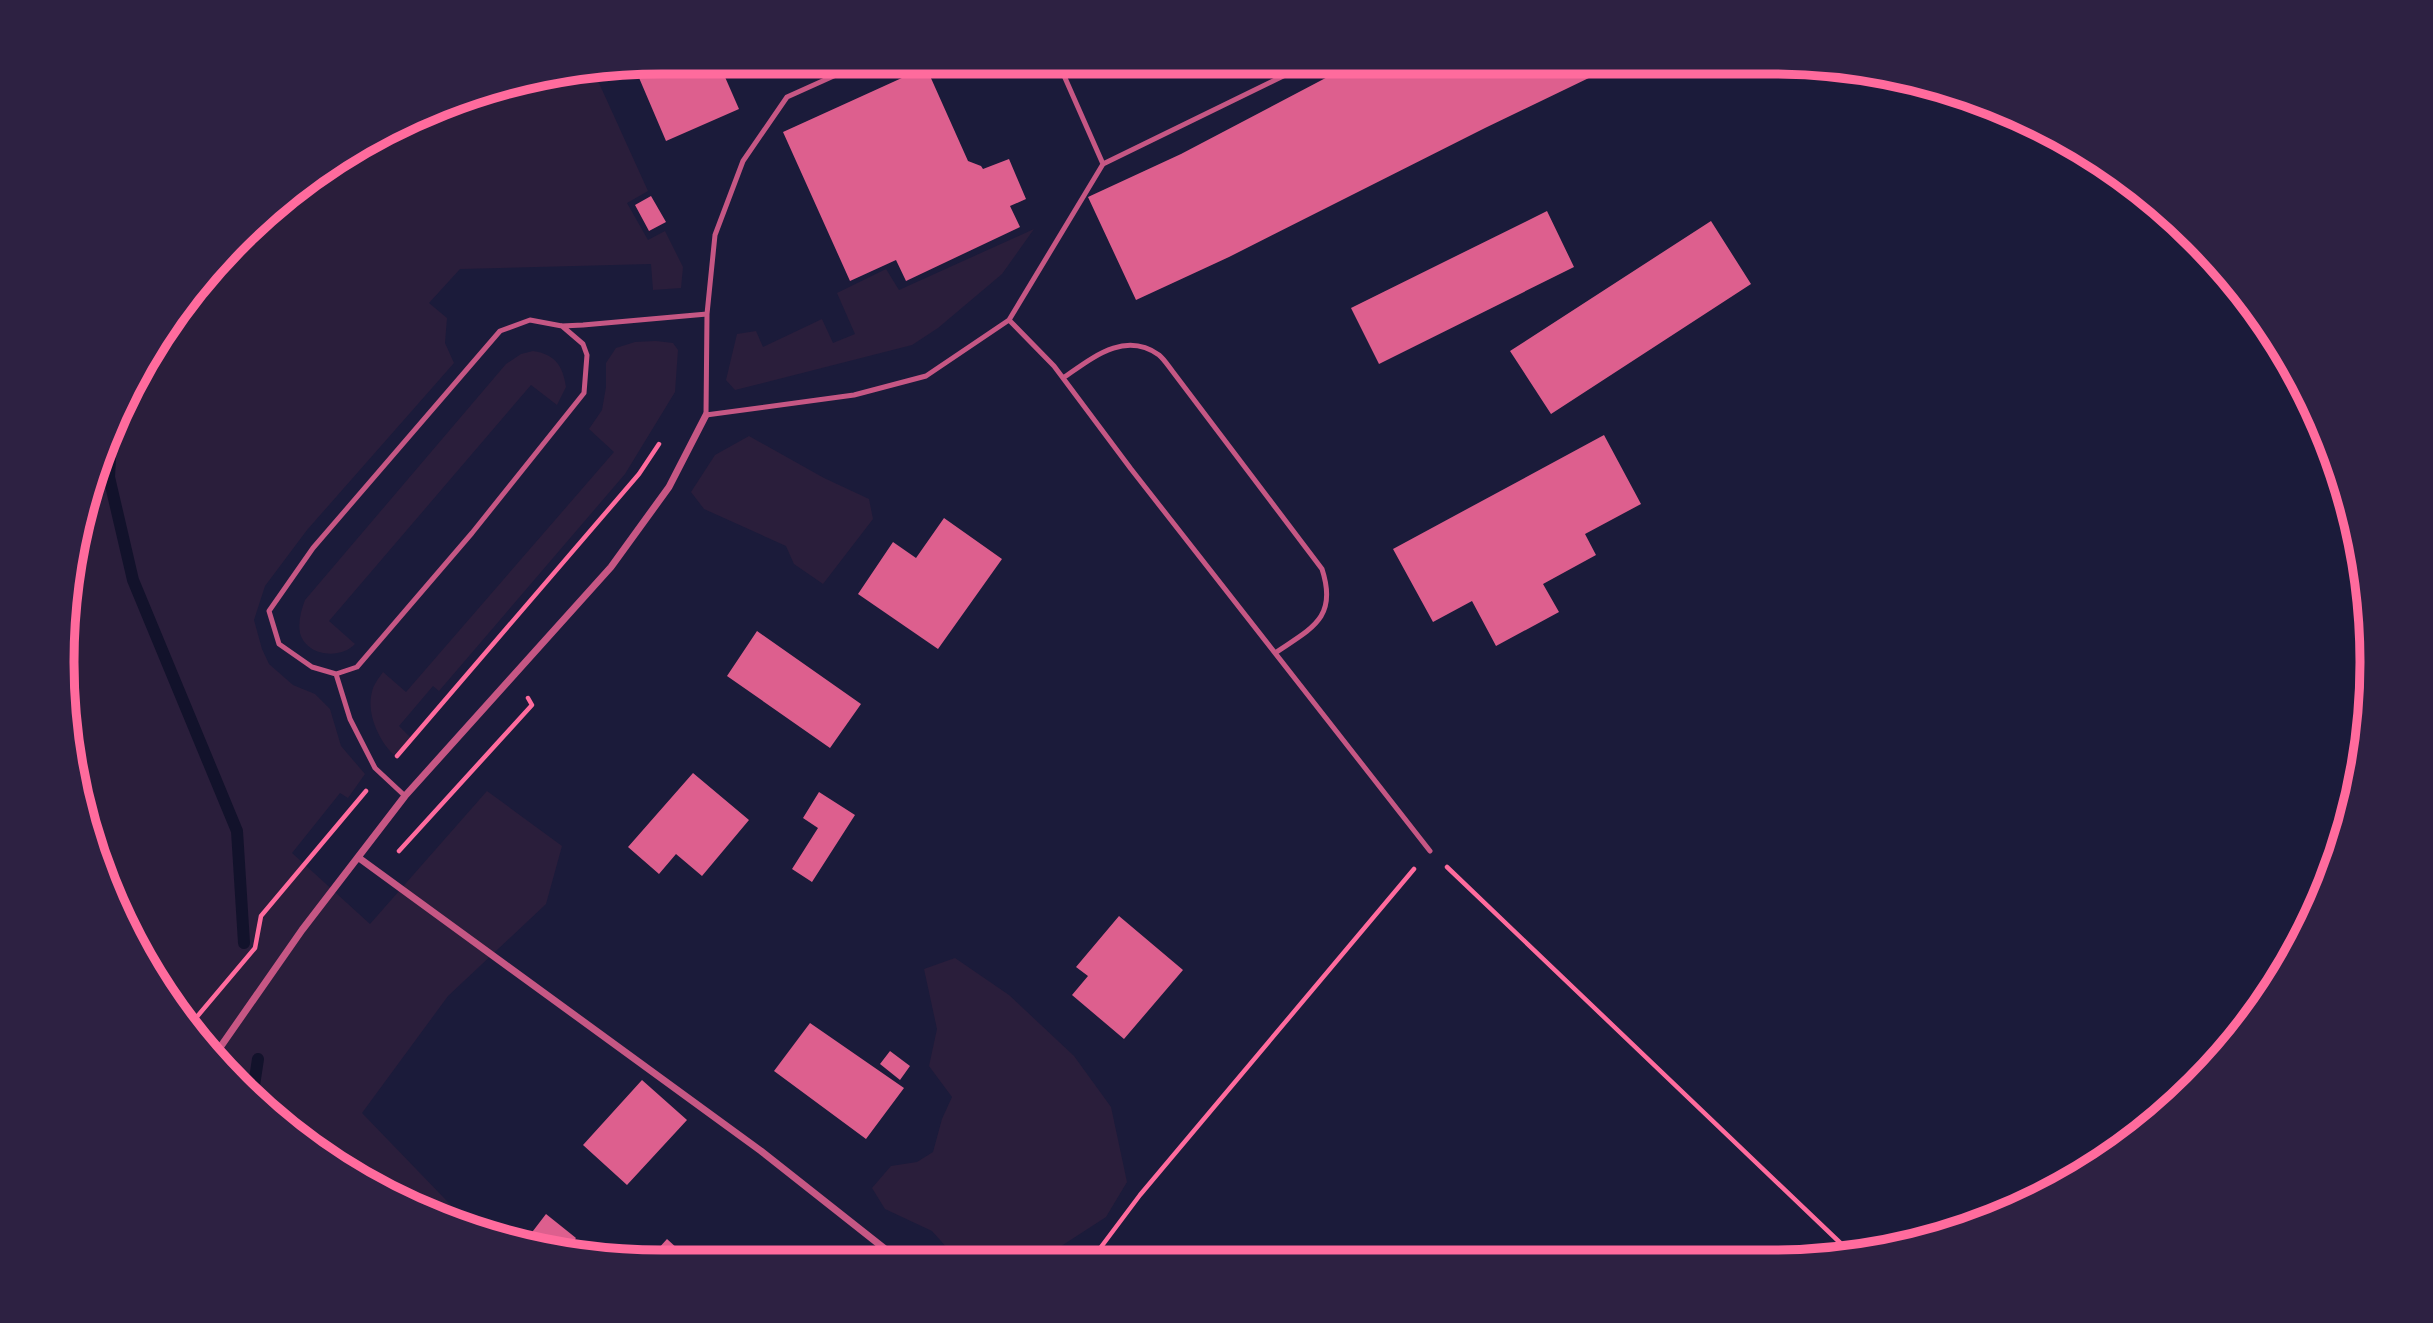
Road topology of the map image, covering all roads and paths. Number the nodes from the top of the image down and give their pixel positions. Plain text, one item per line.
1 (838, 74) edge
2 (1063, 74) edge
3 (1287, 74) edge
4 (1104, 163) junction
5 (707, 314) junction
6 (1009, 320) junction
7 (562, 326) junction
8 (1063, 378) junction
9 (706, 415) junction
10 (659, 443) dead end
11 (1276, 653) junction
12 (337, 674) junction
13 (382, 774) junction
14 (405, 796) junction
15 (1430, 851) junction
16 (359, 858) junction
17 (195, 1020) edge
18 (219, 1049) edge
19 (1842, 1245) edge
20 (886, 1250) edge
21 (1100, 1250) edge

1 - 5 lane
2 - 4 lane
3 - 4 lane
4 - 6 lane
5 - 7 lane
5 - 9 lane
6 - 8 lane
6 - 9 lane
7 - 12 lane
7 - 12 lane
8 - 11 lane
8 - 11 lane
9 - 14 street
10 - 13 path
11 - 15 lane
12 - 13 lane
13 - 14 lane
13 - 17 path
14 - 16 street
15 - 19 path
15 - 21 path
16 - 18 street
16 - 20 street

